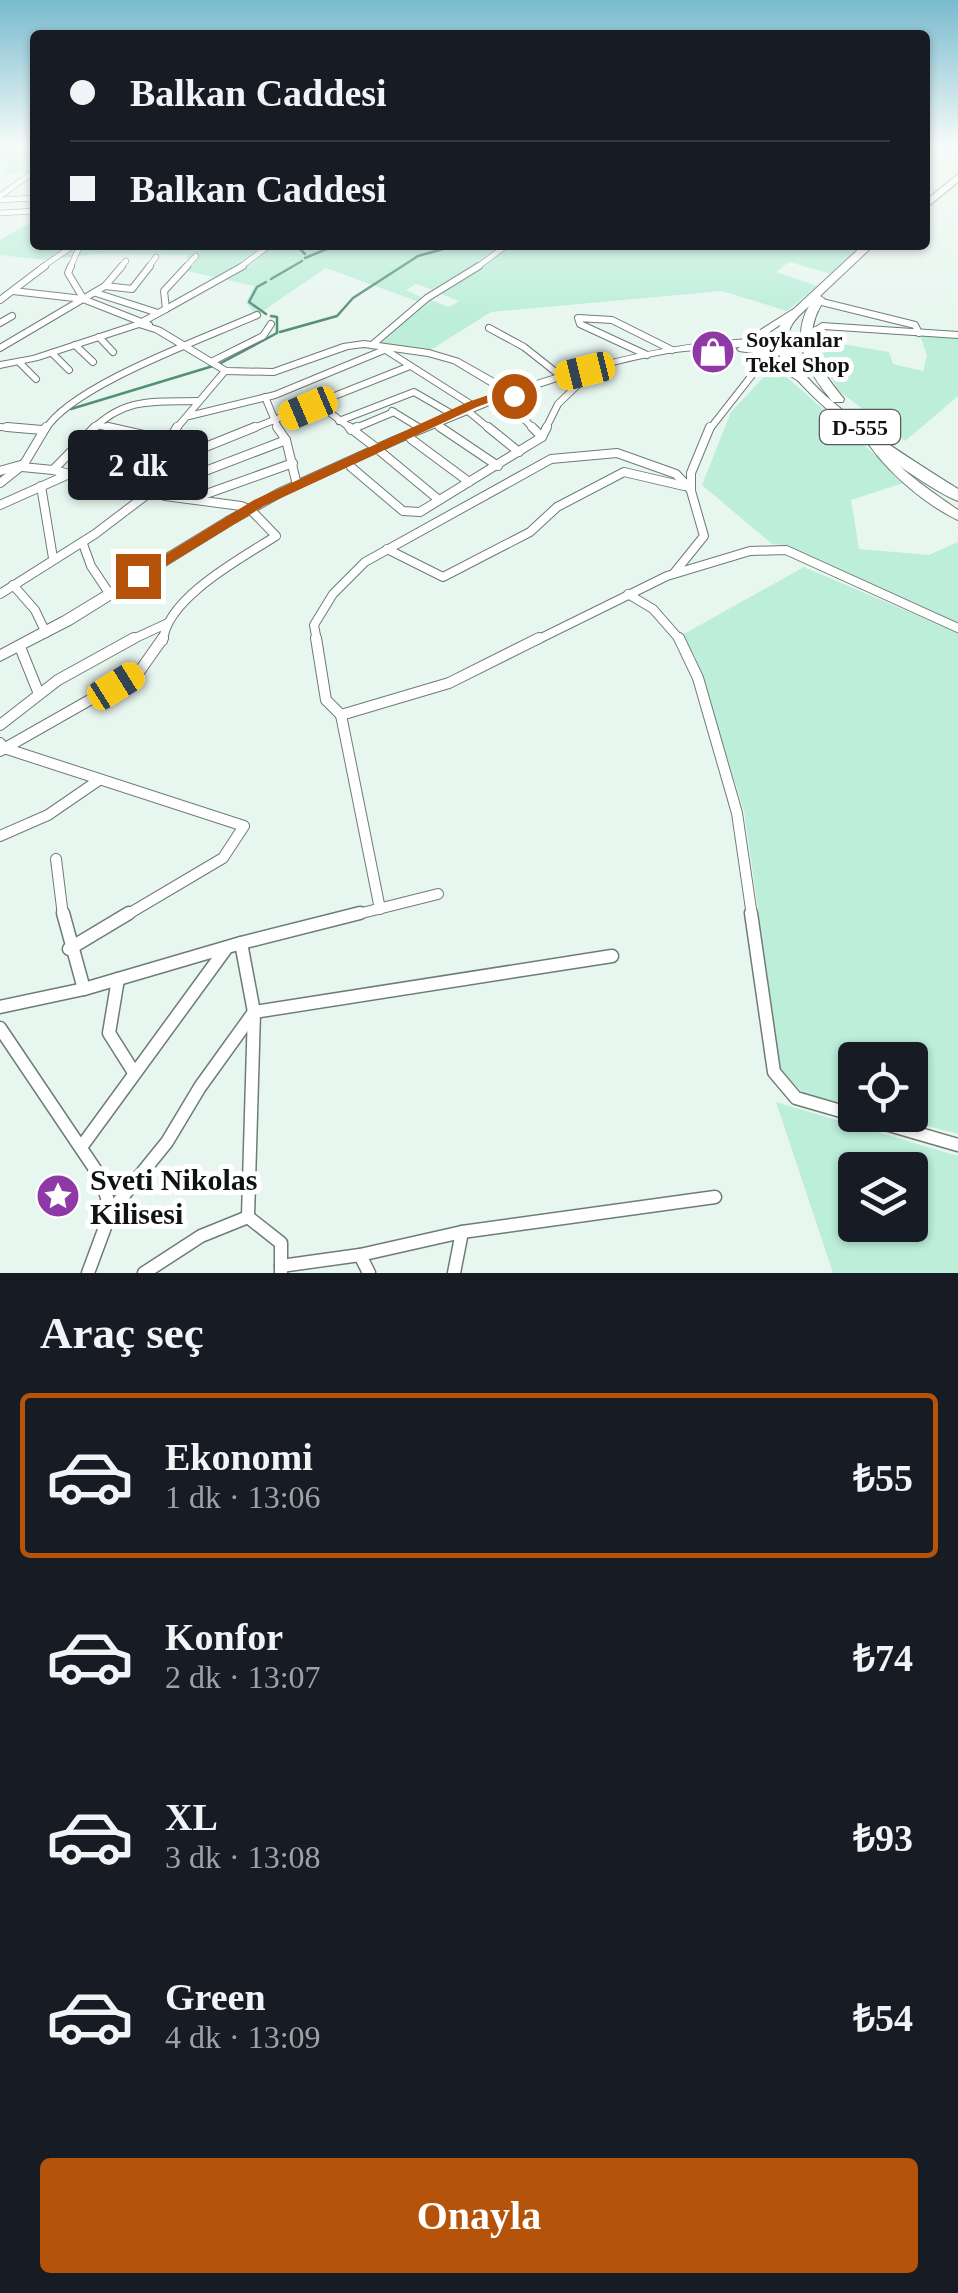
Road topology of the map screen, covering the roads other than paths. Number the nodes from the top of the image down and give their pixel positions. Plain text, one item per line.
1 (30, 206) edge
2 (0, 213) edge
3 (66, 250) edge
4 (78, 250) edge
5 (264, 250) edge
6 (499, 250) edge
7 (864, 250) edge
8 (874, 250) edge
9 (196, 256) dead end
10 (156, 257) dead end
11 (126, 261) dead end
12 (116, 274) junction
13 (142, 276) junction
14 (105, 286) junction
15 (13, 291) junction
16 (96, 292) junction
17 (84, 298) junction
18 (0, 300) edge
19 (818, 301) junction
20 (166, 309) junction
21 (158, 313) junction
22 (801, 313) junction
23 (257, 314) dead end
24 (12, 316) dead end
25 (0, 323) edge
26 (143, 324) junction
27 (271, 324) dead end
28 (489, 328) dead end
29 (920, 333) junction
30 (99, 336) junction
31 (958, 336) edge
32 (76, 345) junction
33 (741, 345) junction
34 (378, 347) junction
35 (783, 347) junction
36 (0, 348) edge
37 (190, 349) junction
38 (808, 349) junction
39 (672, 350) junction
40 (113, 352) dead end
41 (52, 354) junction
42 (647, 355) junction
43 (767, 356) junction
44 (19, 362) junction
45 (93, 362) dead end
46 (0, 365) edge
47 (216, 366) junction
48 (410, 366) junction
49 (69, 370) dead end
50 (589, 374) junction
51 (562, 377) junction
52 (36, 379) dead end
53 (803, 380) junction
54 (509, 396) junction
55 (265, 397) junction
56 (198, 401) junction
57 (384, 404) junction
58 (470, 408) junction
59 (329, 412) dead end
60 (394, 412) junction
61 (452, 414) junction
62 (189, 416) junction
63 (340, 421) junction
64 (274, 422) junction
65 (97, 424) junction
66 (438, 426) junction
67 (0, 427) edge
68 (420, 428) junction
69 (42, 430) junction
70 (351, 430) junction
71 (866, 431) junction
72 (542, 437) junction
73 (410, 439) junction
74 (286, 440) junction
75 (170, 442) junction
76 (378, 450) junction
77 (520, 452) junction
78 (70, 454) junction
79 (293, 462) junction
80 (24, 464) junction
81 (498, 466) junction
82 (350, 467) junction
83 (53, 470) junction
84 (0, 471) edge
85 (149, 472) junction
86 (69, 474) junction
87 (469, 482) junction
88 (0, 483) edge
89 (297, 485) junction
90 (958, 485) edge
91 (41, 486) junction
92 (691, 490) junction
93 (149, 493) junction
94 (958, 496) edge
95 (189, 500) junction
96 (439, 500) junction
97 (0, 505) edge
98 (252, 510) junction
99 (958, 516) edge
100 (83, 544) junction
101 (388, 549) junction
102 (53, 558) junction
103 (671, 576) junction
104 (13, 585) junction
105 (109, 593) junction
106 (0, 594) edge
107 (628, 594) junction
108 (170, 622) junction
109 (958, 628) edge
110 (46, 633) junction
111 (20, 646) junction
112 (0, 656) edge
113 (40, 694) junction
114 (340, 716) junction
115 (0, 725) edge
116 (1, 748) edge
117 (99, 780) junction
118 (0, 836) edge
119 (56, 860) dead end
120 (438, 894) dead end
121 (380, 909) junction
122 (234, 945) junction
123 (70, 949) junction
124 (612, 956) dead end
125 (118, 980) junction
126 (84, 990) junction
127 (0, 1007) edge
128 (254, 1012) junction
129 (3, 1039) edge
130 (133, 1072) junction
131 (82, 1146) junction
132 (958, 1146) edge
133 (716, 1197) dead end
134 (112, 1211) junction
135 (248, 1217) junction
136 (462, 1232) junction
137 (360, 1255) junction
138 (282, 1269) edge
139 (88, 1273) edge
140 (144, 1273) edge
141 (368, 1273) edge
142 (454, 1273) edge

1 - 2 street
3 - 15 street
4 - 17 street
5 - 20 street
6 - 34 street
7 - 22 highway
8 - 19 highway
9 - 20 street
10 - 13 street
11 - 12 street
12 - 13 street
12 - 14 street
13 - 14 street
14 - 16 street
15 - 17 street
15 - 18 street
16 - 17 street
16 - 21 street
17 - 26 street
17 - 36 street
19 - 22 highway
19 - 29 street
20 - 21 street
21 - 26 street
22 - 33 main road
22 - 35 highway
22 - 38 highway
23 - 37 street
24 - 25 street
26 - 30 main road
26 - 37 main road
27 - 47 street
28 - 51 street
29 - 31 main road
29 - 38 main road
30 - 32 main road
30 - 40 street
32 - 41 main road
32 - 45 street
33 - 35 main road
33 - 39 main road
33 - 43 main road
33 - 50 main road
34 - 47 main road
34 - 48 street
34 - 54 main road
34 - 55 street
35 - 38 highway
35 - 53 highway, D-555
37 - 47 main road
37 - 69 street
38 - 90 highway, D-555
39 - 42 main road
39 - 42 street
41 - 44 main road
41 - 49 street
42 - 51 main road
43 - 53 main road
43 - 92 street
44 - 46 main road
44 - 52 street
47 - 56 street
48 - 58 street
48 - 64 street
50 - 54 main road
50 - 72 street
51 - 54 main road
53 - 71 highway, D-555
54 - 58 main road
54 - 72 street
55 - 62 street
55 - 64 street
56 - 62 street
56 - 65 street
57 - 60 street
57 - 61 street
57 - 63 street
58 - 61 main road
58 - 66 main road
58 - 77 street
59 - 63 street
60 - 68 street
60 - 70 street
61 - 68 main road
62 - 75 street
63 - 70 street
64 - 74 street
64 - 85 street
65 - 75 street
65 - 78 street
66 - 73 main road
66 - 81 street
67 - 69 street
68 - 76 main road
69 - 80 street
70 - 76 street
71 - 94 highway, D-555
71 - 99 main road
72 - 77 street
73 - 76 main road
73 - 87 street
74 - 79 street
74 - 93 street
75 - 85 street
76 - 82 main road
76 - 89 main road
76 - 96 street
77 - 81 street
78 - 83 street
78 - 85 street
79 - 89 street
79 - 95 street
80 - 83 street
80 - 84 street
80 - 88 street
81 - 87 street
82 - 96 street
82 - 98 main road
83 - 86 street
85 - 93 street
86 - 91 street
86 - 93 street
87 - 96 street
89 - 98 main road
91 - 97 street
91 - 102 street
92 - 101 street
92 - 101 street
92 - 103 street
93 - 95 street
93 - 100 street
95 - 98 street
98 - 105 main road
98 - 108 street
100 - 102 street
100 - 105 street
101 - 114 street
102 - 104 street
103 - 107 street
103 - 109 street
104 - 106 street
104 - 110 street
105 - 110 main road
107 - 114 street
107 - 132 street
108 - 113 street
108 - 116 street
110 - 111 main road
111 - 112 main road
111 - 113 street
113 - 115 street
114 - 121 street
116 - 117 street
117 - 118 street
117 - 123 street
119 - 123 street
120 - 121 street
121 - 122 street
122 - 125 street
122 - 128 street
122 - 130 street
123 - 126 street
124 - 128 street
125 - 126 street
125 - 130 street
126 - 127 street
128 - 134 street
128 - 135 street
129 - 131 street
130 - 131 street
131 - 134 street
133 - 136 street
134 - 139 street
135 - 138 street
135 - 140 street
136 - 137 street
136 - 142 street
137 - 138 street
137 - 141 street

